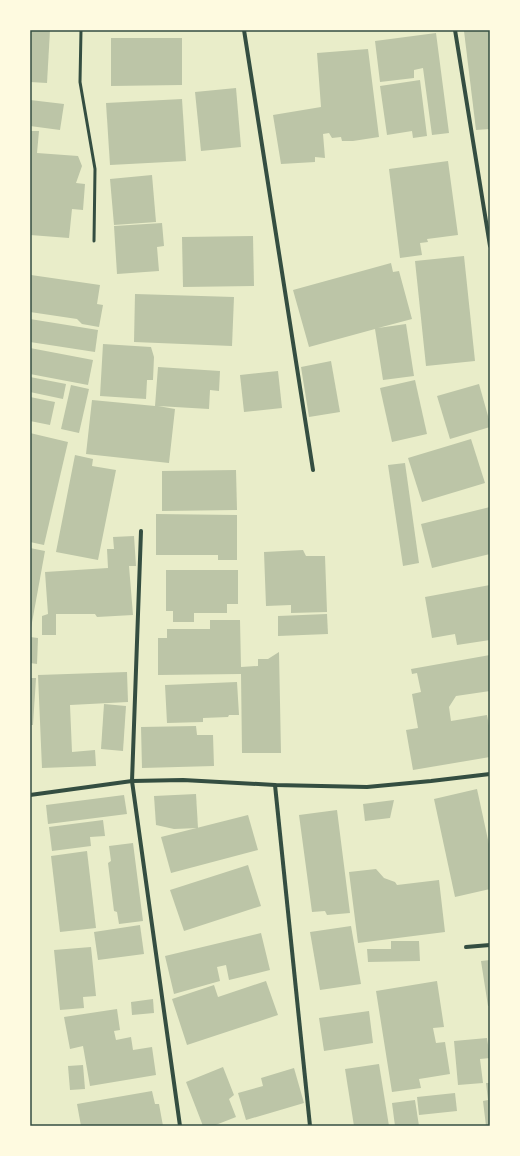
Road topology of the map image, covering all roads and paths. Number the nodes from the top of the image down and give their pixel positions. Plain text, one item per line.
1 (81, 30) edge
2 (244, 30) edge
3 (455, 30) edge
4 (94, 241) dead end
5 (490, 246) edge
6 (313, 470) dead end
7 (141, 531) dead end
8 (490, 774) edge
9 (132, 781) junction
10 (275, 785) junction
11 (30, 795) edge
12 (490, 945) edge
13 (466, 947) dead end
14 (180, 1126) edge
15 (310, 1126) edge

1 - 4 lane
2 - 6 street
3 - 5 street
7 - 9 street
8 - 10 street
9 - 10 street
9 - 11 street
9 - 14 street
10 - 15 street
12 - 13 street

